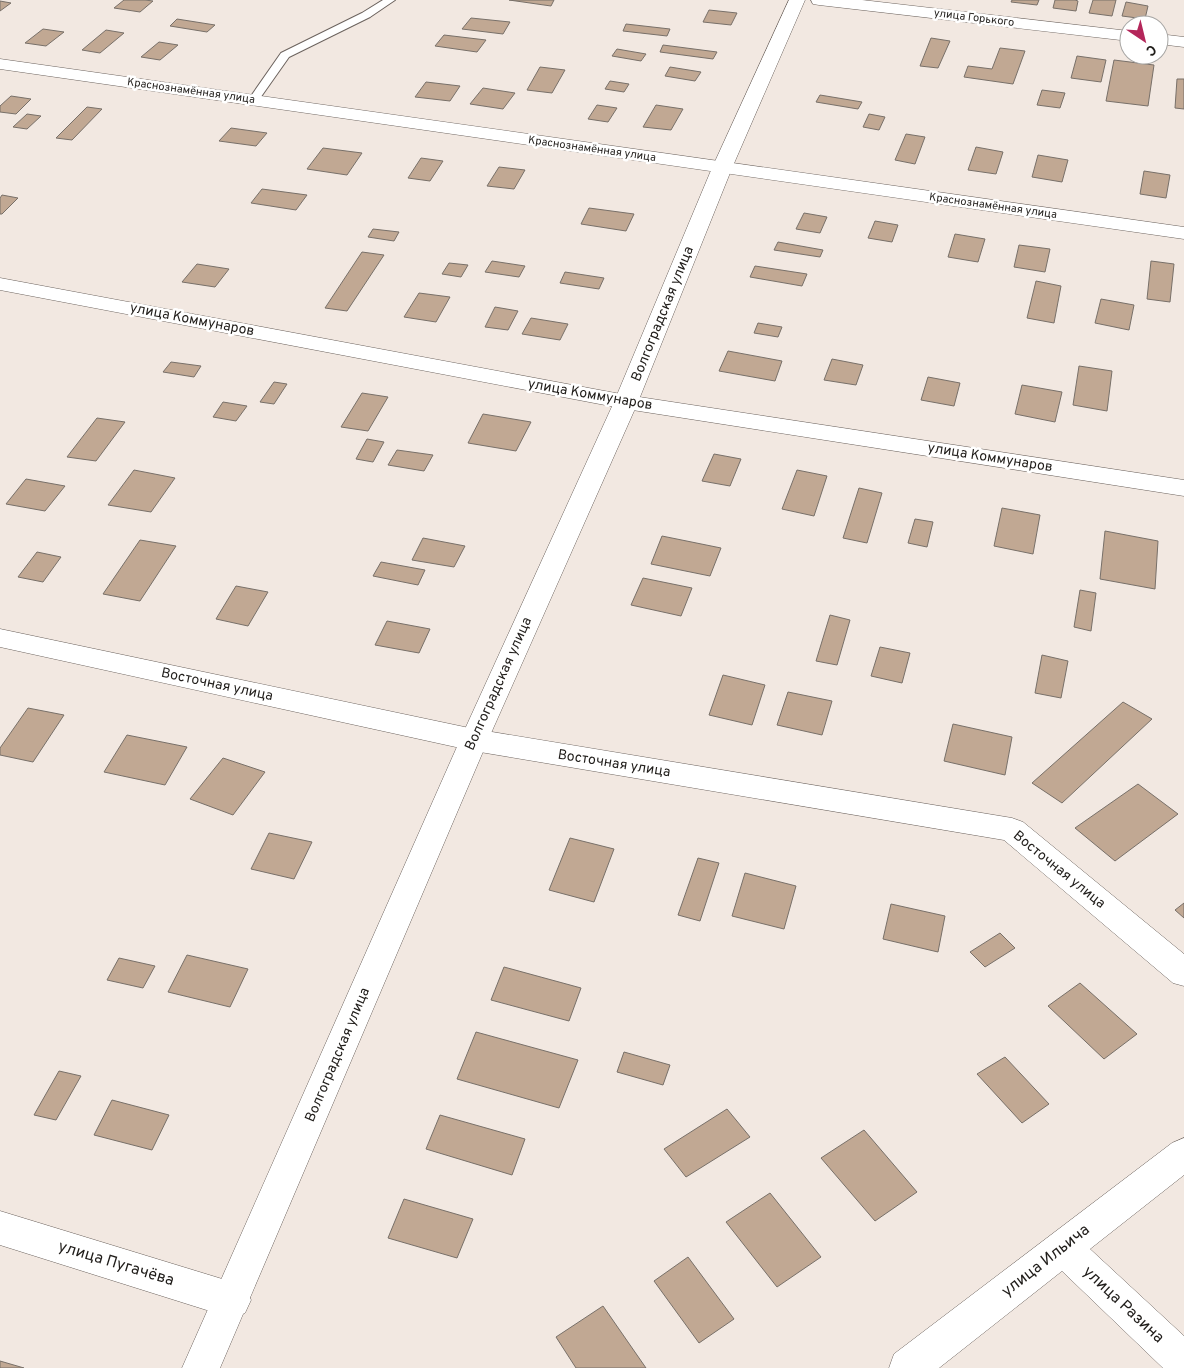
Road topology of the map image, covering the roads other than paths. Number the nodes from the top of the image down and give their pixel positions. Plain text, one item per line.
1 (390, 0) edge
2 (796, 0) edge
3 (819, 0) edge
4 (1119, 35) edge
5 (1169, 40) edge
6 (1184, 42) edge
7 (0, 64) edge
8 (254, 99) junction
9 (722, 168) junction
10 (1184, 233) edge
11 (0, 284) edge
12 (626, 402) junction
13 (1184, 488) edge
14 (0, 638) edge
15 (474, 740) junction
16 (1184, 973) edge
17 (1184, 1154) edge
18 (0, 1228) edge
19 (1062, 1248) junction
20 (232, 1300) junction
21 (1184, 1362) edge
22 (201, 1368) edge
23 (908, 1368) edge

1 - 8 lane
2 - 9 street, Волгоградская улица
3 - 4 street, улица Горького
5 - 6 street
7 - 8 street, Краснознамённая улица
8 - 9 street, Краснознамённая улица
9 - 10 street, Краснознамённая улица
9 - 12 street, Волгоградская улица
11 - 12 street, улица Коммунаров
12 - 13 street, улица Коммунаров
12 - 15 street, Волгоградская улица
14 - 15 street, Восточная улица
15 - 16 street, Восточная улица
15 - 20 street, Волгоградская улица
17 - 19 street, улица Ильича
18 - 20 street, улица Пугачёва
19 - 21 street, улица Разина
19 - 23 street, улица Ильича
20 - 22 street, Волгоградская улица

